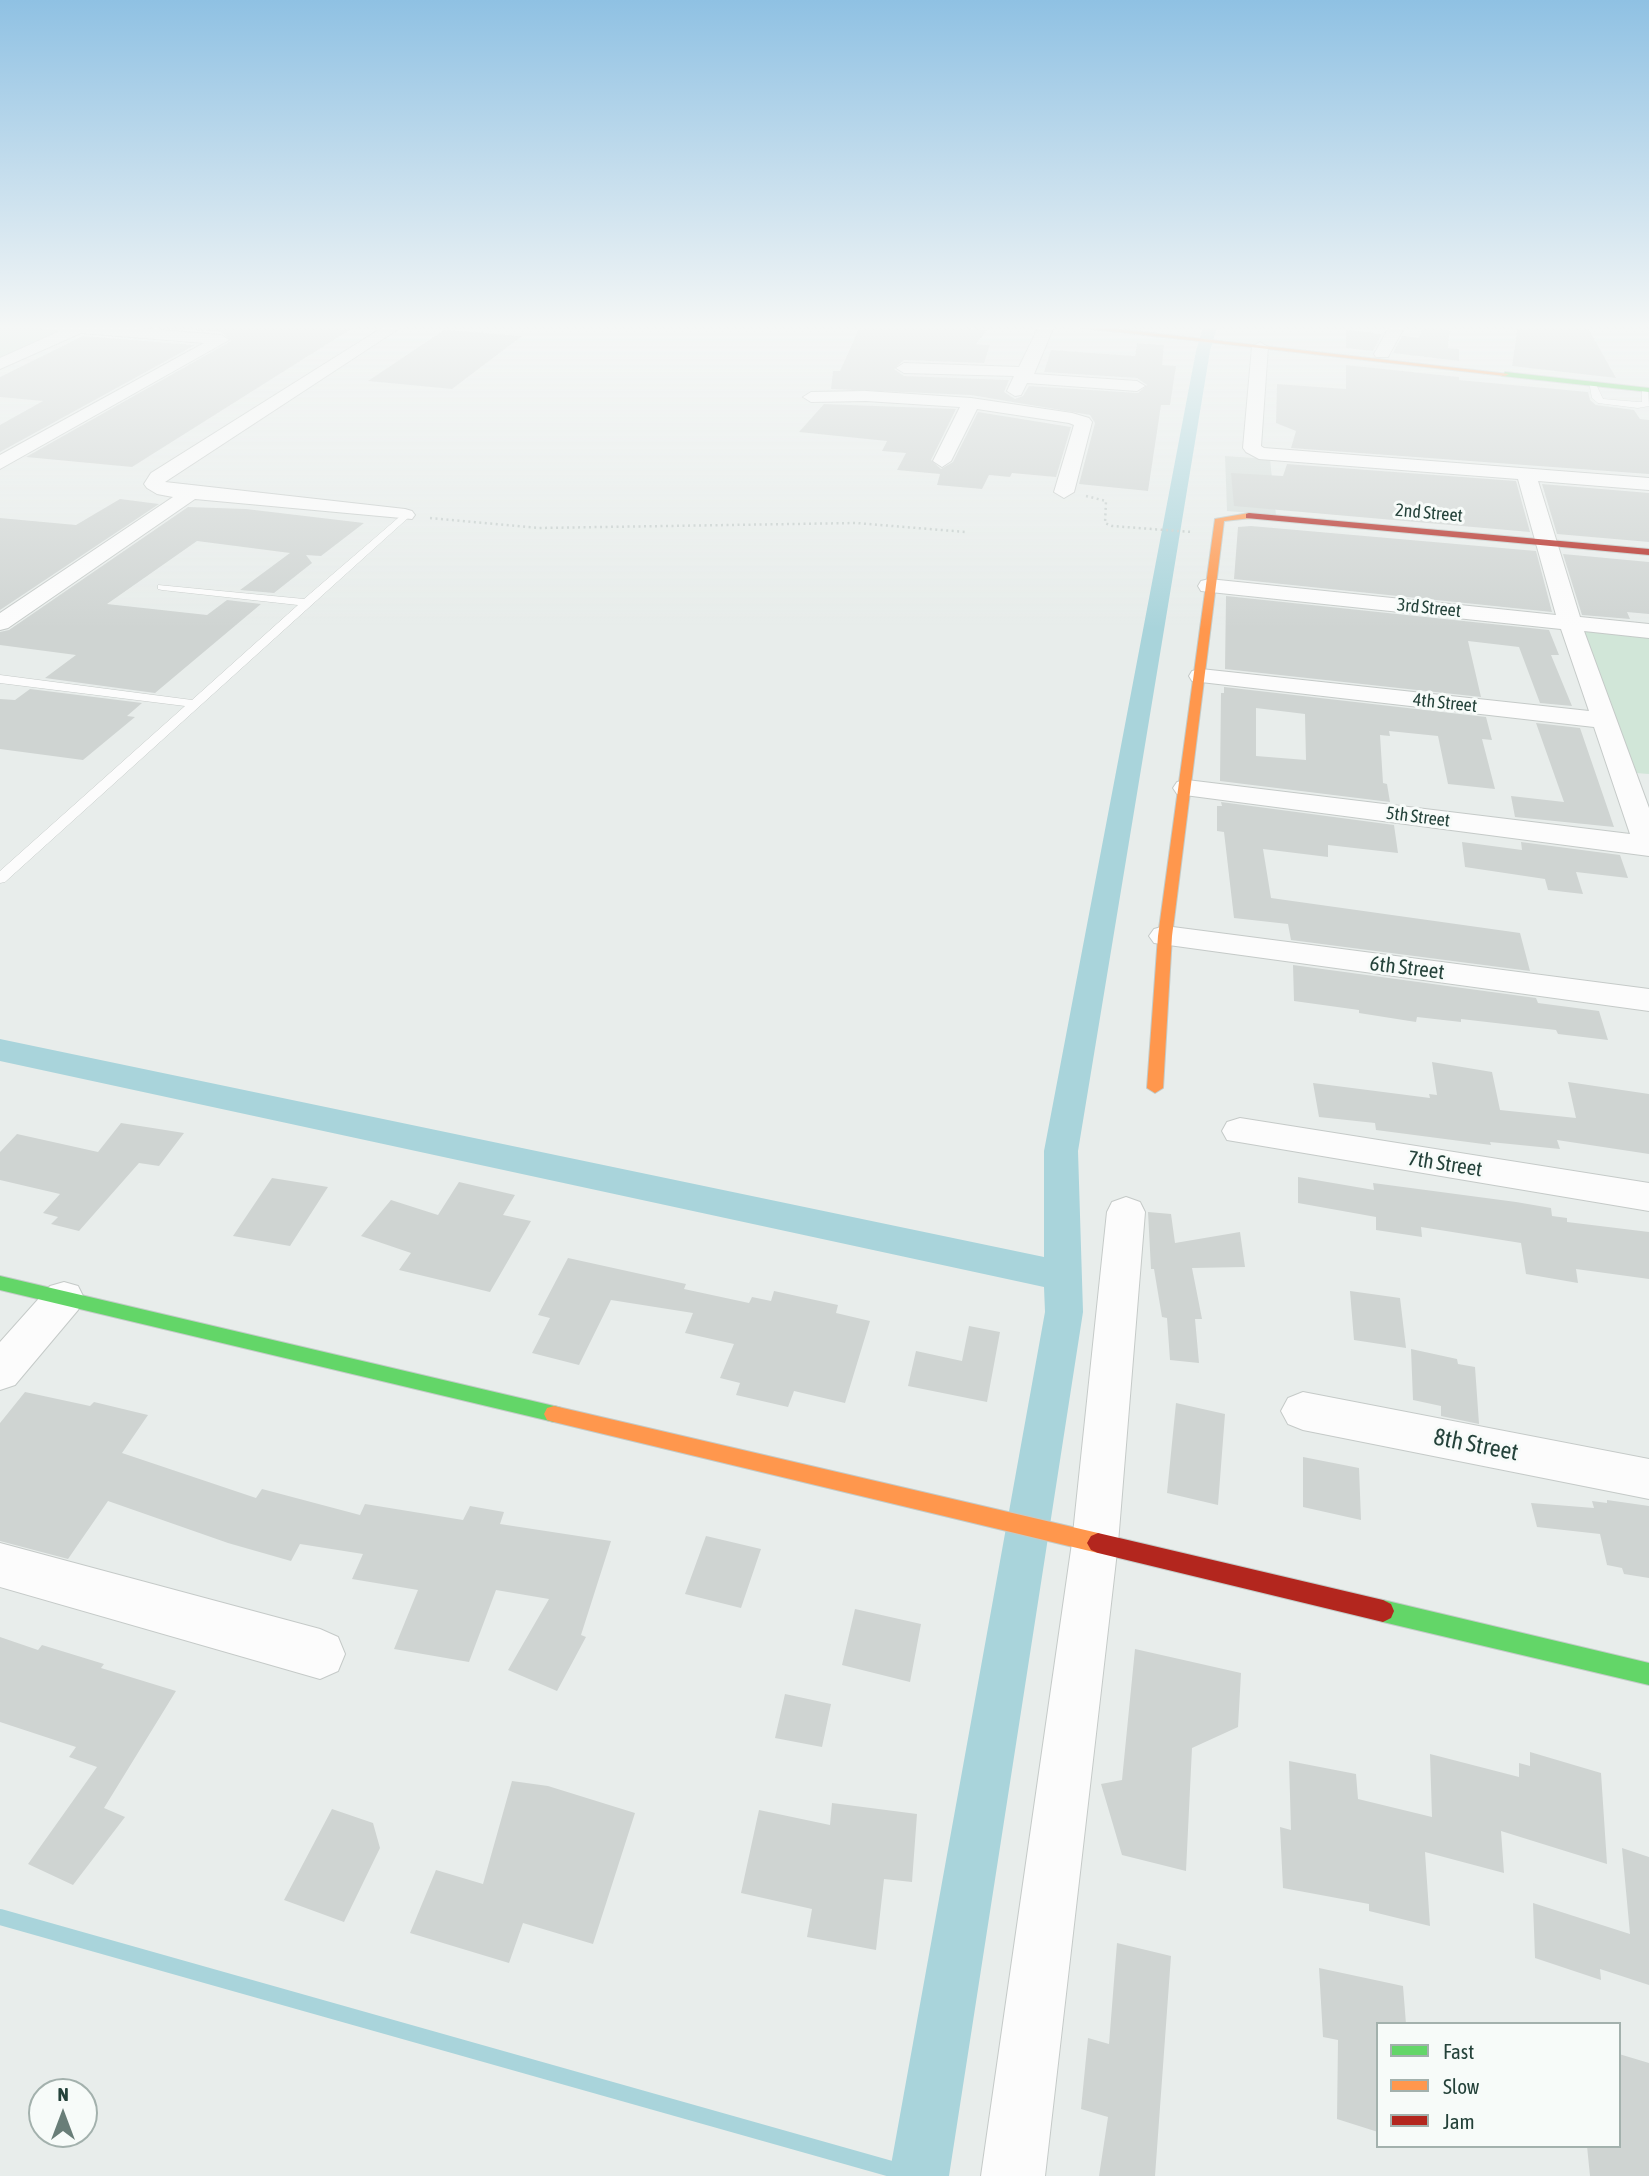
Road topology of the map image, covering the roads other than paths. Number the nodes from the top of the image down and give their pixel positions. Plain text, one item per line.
1 (67, 426) edge
2 (239, 426) edge
3 (960, 426) edge
4 (1082, 426) edge
5 (1254, 426) edge
6 (942, 461) dead end
7 (0, 463) edge
8 (1526, 474) junction
9 (1649, 484) edge
10 (1064, 492) road end
11 (191, 493) junction
12 (405, 515) joint
13 (1545, 544) junction
14 (1649, 552) edge
15 (1209, 586) junction
16 (162, 587) dead end
17 (306, 603) junction
18 (0, 623) edge
19 (1570, 623) junction
20 (1649, 631) edge
21 (1201, 676) junction
22 (0, 680) edge
23 (195, 704) junction
24 (1606, 721) junction
25 (1637, 778) edge
26 (1187, 788) junction
27 (1649, 846) edge
28 (0, 879) edge
29 (1165, 936) junction
30 (1649, 1000) edge
31 (1155, 1088) dead end
32 (1240, 1130) dead end
33 (1649, 1197) edge
34 (1126, 1212) dead end
35 (0, 1283) edge
36 (64, 1298) junction
37 (0, 1372) edge
38 (1303, 1411) dead end
39 (1649, 1479) edge
40 (1072, 1537) junction
41 (0, 1565) edge
42 (320, 1654) dead end
43 (1649, 1674) edge
44 (1013, 2176) edge

1 - 7 street
2 - 11 street
3 - 6 street
4 - 10 street
5 - 8 street
8 - 9 street
8 - 13 street
11 - 12 street
11 - 18 street
12 - 17 lane
13 - 14 main road, 2nd Street
13 - 15 main road, 2nd Street
13 - 19 street
15 - 19 street, 3rd Street
15 - 21 main road
16 - 17 lane
17 - 23 lane
19 - 20 street, 3rd Street
19 - 24 street
21 - 24 street, 4th Street
21 - 26 main road
22 - 23 lane
23 - 28 lane
24 - 25 street
25 - 27 street
26 - 27 street, 5th Street
26 - 29 main road
29 - 30 street, 6th Street
29 - 31 main road
32 - 33 street, 7th Street
34 - 40 street
35 - 36 main road
36 - 37 street
36 - 40 main road
38 - 39 street, 8th Street
40 - 43 main road
40 - 44 street
41 - 42 street

